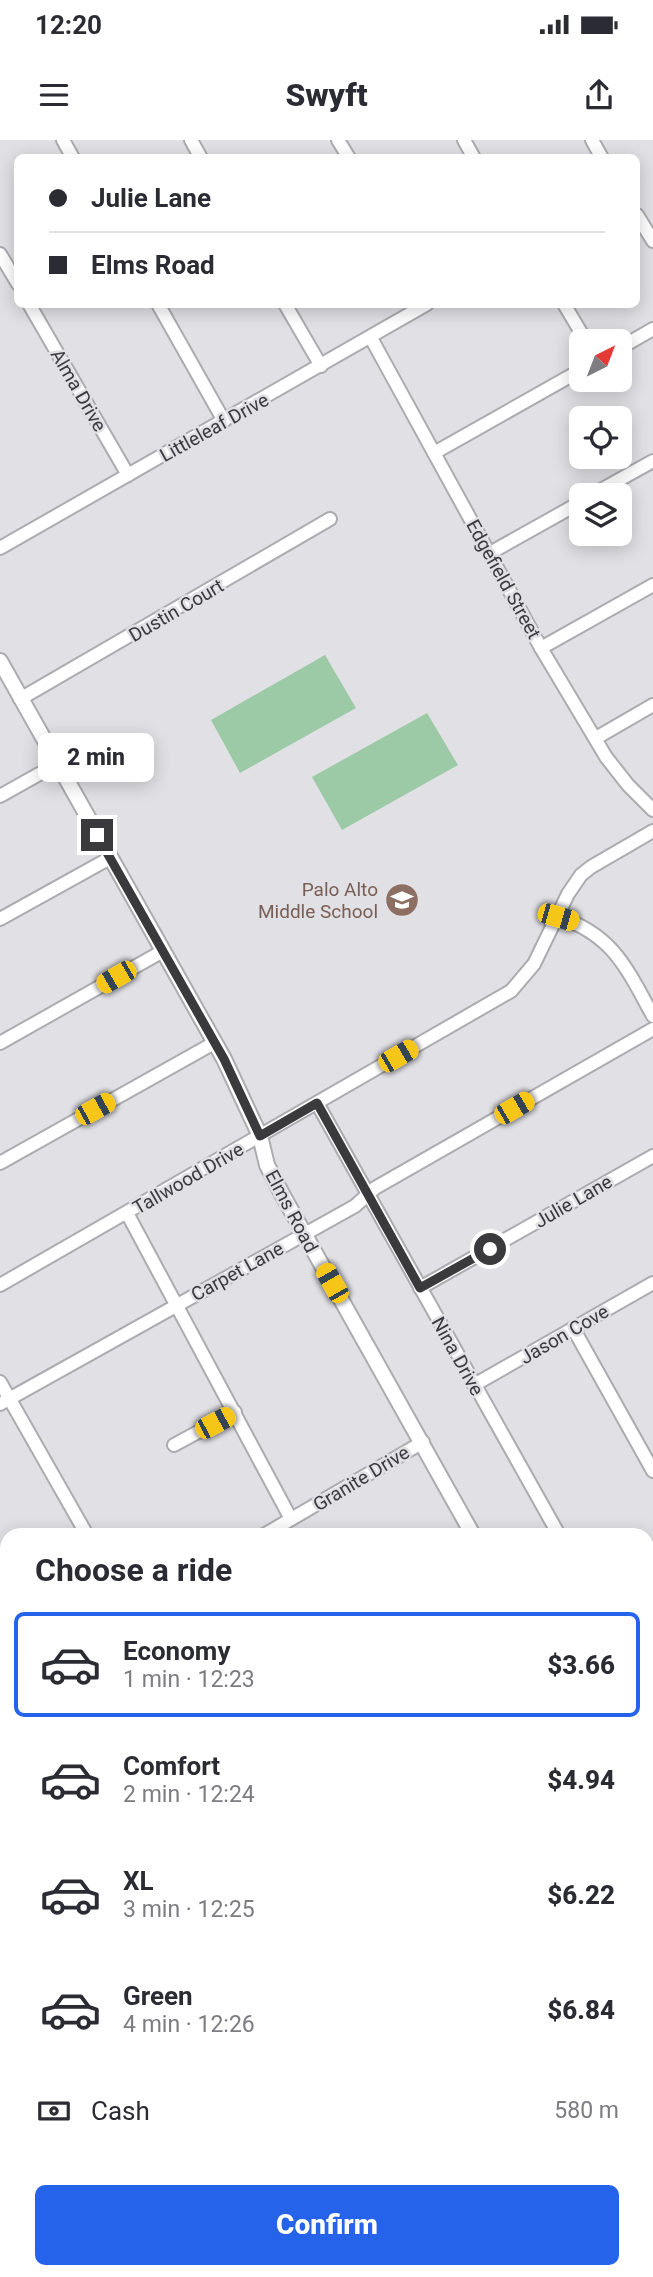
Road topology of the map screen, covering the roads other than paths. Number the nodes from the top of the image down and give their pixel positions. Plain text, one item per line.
1 (640, 220) edge
2 (653, 241) edge
3 (0, 254) edge
4 (14, 277) edge
5 (31, 308) edge
6 (160, 308) edge
7 (287, 308) edge
8 (420, 308) edge
9 (566, 308) edge
10 (579, 329) edge
11 (653, 329) edge
12 (371, 338) junction
13 (632, 341) edge
14 (321, 366) junction
15 (569, 377) edge
16 (225, 421) junction
17 (435, 453) junction
18 (653, 461) edge
19 (128, 475) junction
20 (614, 483) edge
21 (569, 509) edge
22 (330, 519) dead end
23 (0, 548) edge
24 (490, 553) junction
25 (653, 585) edge
26 (541, 648) junction
27 (2, 669) edge
28 (20, 699) junction
29 (653, 705) edge
30 (596, 738) junction
31 (57, 764) junction
32 (0, 796) edge
33 (653, 810) edge
34 (653, 831) edge
35 (110, 858) junction
36 (558, 917) junction
37 (0, 919) edge
38 (163, 951) junction
39 (653, 1016) edge
40 (653, 1029) edge
41 (214, 1042) junction
42 (0, 1043) edge
43 (317, 1103) junction
44 (260, 1136) junction
45 (653, 1156) edge
46 (0, 1163) edge
47 (368, 1194) junction
48 (127, 1213) junction
49 (304, 1235) junction
50 (653, 1283) edge
51 (0, 1285) edge
52 (420, 1288) junction
53 (176, 1305) junction
54 (573, 1328) junction
55 (0, 1382) edge
56 (474, 1385) junction
57 (5, 1401) edge
58 (235, 1412) junction
59 (423, 1442) junction
60 (174, 1445) dead end
61 (653, 1471) edge
62 (291, 1519) junction
63 (83, 1528) edge
64 (276, 1528) edge
65 (469, 1528) edge
66 (555, 1528) edge

1 - 2 street
3 - 4 street
5 - 19 street, Alma Drive
6 - 16 street
7 - 14 street
8 - 12 street, Littleleaf Drive
9 - 10 street
11 - 13 street
12 - 14 street, Littleleaf Drive
12 - 17 street, Edgefield Street
14 - 16 street, Littleleaf Drive
15 - 17 street
16 - 19 street, Littleleaf Drive
17 - 24 street, Edgefield Street
18 - 20 street
19 - 23 street, Littleleaf Drive
21 - 24 street
22 - 28 street, Dustin Court
24 - 26 street, Edgefield Street
25 - 26 street
26 - 30 street, Edgefield Street
27 - 28 main road, Elms Road
28 - 31 main road, Elms Road
29 - 30 street
30 - 33 street, Edgefield Street
31 - 32 street
31 - 35 main road, Elms Road
34 - 36 street, Tallwood Drive
35 - 37 street
35 - 38 main road, Elms Road
36 - 39 street
36 - 43 street, Tallwood Drive
38 - 41 main road, Elms Road
38 - 42 street
40 - 47 street, Carpet Lane
41 - 44 main road, Elms Road
41 - 46 street
43 - 44 street, Tallwood Drive
43 - 47 street, Nina Drive
44 - 48 street, Tallwood Drive
44 - 49 main road, Elms Road
45 - 52 street, Julie Lane
47 - 49 street, Carpet Lane
47 - 52 street, Nina Drive
48 - 51 street, Tallwood Drive
48 - 53 street
49 - 53 street, Carpet Lane
49 - 59 main road, Elms Road
50 - 54 street, Jason Cove
52 - 56 street, Nina Drive
53 - 57 street, Carpet Lane
53 - 58 street
54 - 56 street, Jason Cove
54 - 61 street
55 - 57 street
56 - 66 street, Nina Drive
57 - 63 street
58 - 60 street
58 - 62 street
59 - 62 street, Granite Drive
59 - 65 main road, Elms Road
62 - 64 street, Granite Drive

